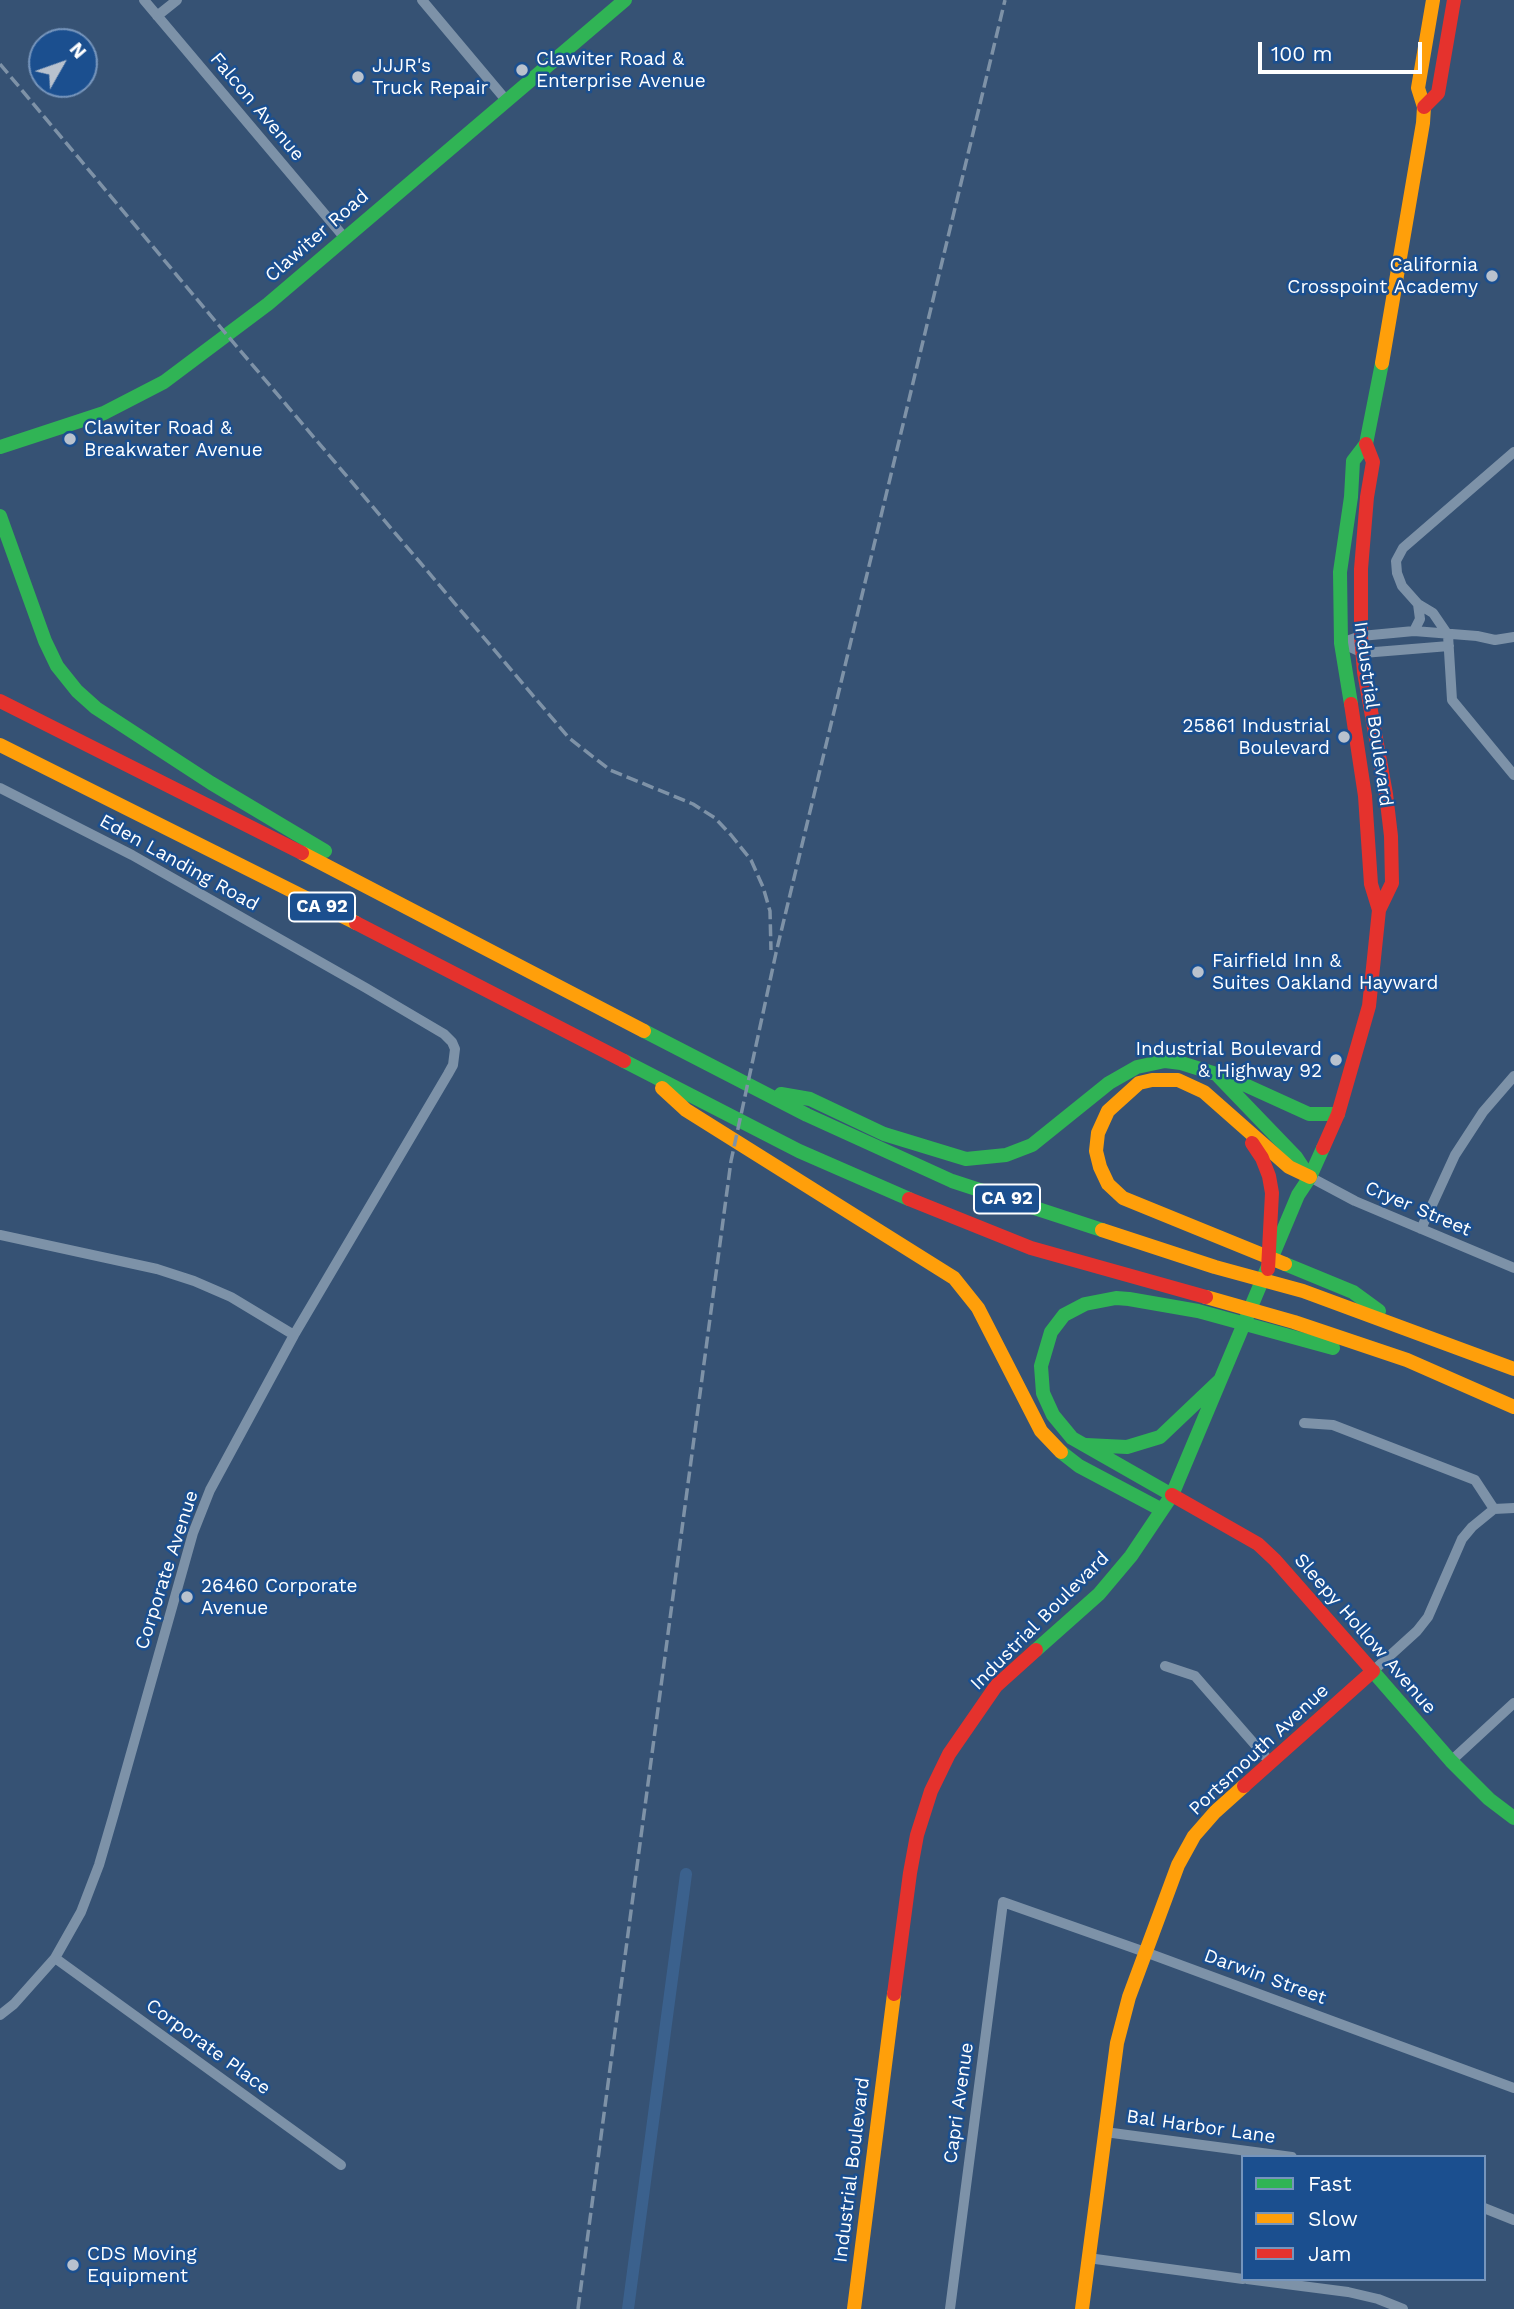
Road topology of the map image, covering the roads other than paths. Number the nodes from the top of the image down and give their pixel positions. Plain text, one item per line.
1 (144, 0) edge
2 (177, 0) edge
3 (422, 0) edge
4 (625, 0) edge
5 (1433, 0) edge
6 (1445, 0) edge
7 (1454, 0) edge
8 (157, 16) junction
9 (1447, 40) junction
10 (506, 100) junction
11 (1424, 107) junction
12 (344, 237) junction
13 (1366, 444) junction
14 (0, 447) edge
15 (1514, 452) edge
16 (0, 516) edge
17 (1418, 604) junction
18 (1413, 631) junction
19 (1401, 632) junction
20 (1361, 636) junction
21 (1514, 636) edge
22 (1448, 640) junction
23 (1341, 643) junction
24 (1402, 650) junction
25 (1363, 653) junction
26 (0, 701) edge
27 (0, 745) edge
28 (1514, 775) edge
29 (0, 788) edge
30 (1379, 910) junction
31 (432, 919) junction
32 (643, 1071) junction
33 (448, 1074) joint
34 (1218, 1076) junction
35 (1514, 1076) edge
36 (761, 1091) junction
37 (1338, 1114) junction
38 (1237, 1122) junction
39 (1310, 1177) junction
40 (1421, 1229) junction
41 (0, 1235) edge
42 (1514, 1268) edge
43 (1268, 1270) junction
44 (1390, 1320) junction
45 (294, 1335) junction
46 (1514, 1369) edge
47 (1446, 1378) junction
48 (1220, 1380) junction
49 (1514, 1408) edge
50 (1304, 1423) dead end
51 (1082, 1444) junction
52 (1171, 1495) junction
53 (1514, 1508) edge
54 (1494, 1509) junction
55 (1162, 1510) junction
56 (1165, 1665) dead end
57 (1373, 1671) junction
58 (1514, 1703) edge
59 (1451, 1761) junction
60 (1271, 1763) junction
61 (1514, 1818) edge
62 (1003, 1902) joint
63 (1145, 1952) junction
64 (55, 1958) junction
65 (0, 2015) edge
66 (1514, 2088) edge
67 (1105, 2132) junction
68 (1277, 2155) edge
69 (341, 2165) dead end
70 (1486, 2209) edge
71 (1514, 2220) edge
72 (1088, 2258) junction
73 (1241, 2278) edge
74 (1261, 2281) edge
75 (854, 2309) edge
76 (950, 2309) edge
77 (1082, 2309) edge
78 (1402, 2309) edge

1 - 8 street, Falcon Avenue
2 - 8 street
3 - 10 street
4 - 10 main road, Clawiter Road
5 - 11 main road, Industrial Boulevard
6 - 9 main road
7 - 9 main road, Industrial Boulevard
8 - 12 street, Falcon Avenue
9 - 11 main road, Industrial Boulevard
10 - 12 main road, Clawiter Road
11 - 13 main road, Industrial Boulevard
12 - 14 main road, Clawiter Road
13 - 20 main road, Industrial Boulevard
13 - 23 main road, Industrial Boulevard
15 - 17 street
16 - 31 main road
17 - 18 street
17 - 22 street
18 - 19 street
18 - 22 street
19 - 20 street
19 - 24 street
20 - 23 street
20 - 25 main road, Industrial Boulevard
21 - 22 street
22 - 24 street
22 - 28 street
23 - 25 street
23 - 30 main road, Industrial Boulevard
24 - 25 street
25 - 30 main road, Industrial Boulevard
26 - 31 main road, CA 92
27 - 32 main road, CA 92
29 - 33 street, Eden Landing Road
30 - 37 main road, Industrial Boulevard
31 - 36 main road, CA 92
32 - 47 main road, CA 92
32 - 55 main road
33 - 45 street, Corporate Avenue
34 - 36 main road
34 - 37 main road
34 - 39 main road
35 - 40 street
36 - 44 main road, CA 92
37 - 39 main road, Industrial Boulevard
38 - 39 main road
38 - 43 main road
38 - 44 main road
39 - 40 street, Cryer Street
39 - 43 main road, Industrial Boulevard
40 - 42 street, Cryer Street
41 - 45 street
43 - 48 main road, Industrial Boulevard
44 - 46 main road, CA 92
45 - 64 street, Corporate Avenue
47 - 49 main road, CA 92
47 - 51 main road, Sleepy Hollow Avenue
48 - 51 main road
48 - 52 main road, Industrial Boulevard
50 - 54 street
51 - 52 main road, Sleepy Hollow Avenue
52 - 55 main road, Industrial Boulevard
52 - 57 main road, Sleepy Hollow Avenue
53 - 54 street
54 - 57 street, Portsmouth Avenue
55 - 75 main road, Industrial Boulevard
56 - 60 street
57 - 59 main road, Sleepy Hollow Avenue
57 - 60 main road, Portsmouth Avenue
58 - 59 street
59 - 61 main road, Sleepy Hollow Avenue
60 - 63 main road, Portsmouth Avenue
62 - 63 street, Darwin Street
62 - 76 street, Capri Avenue
63 - 66 street, Darwin Street
63 - 67 main road, Portsmouth Avenue
64 - 65 street, Corporate Avenue
64 - 69 street, Corporate Place
67 - 68 street, Bal Harbor Lane
67 - 72 main road, Portsmouth Avenue
70 - 71 street
72 - 73 street
72 - 77 main road, Portsmouth Avenue
74 - 78 street

